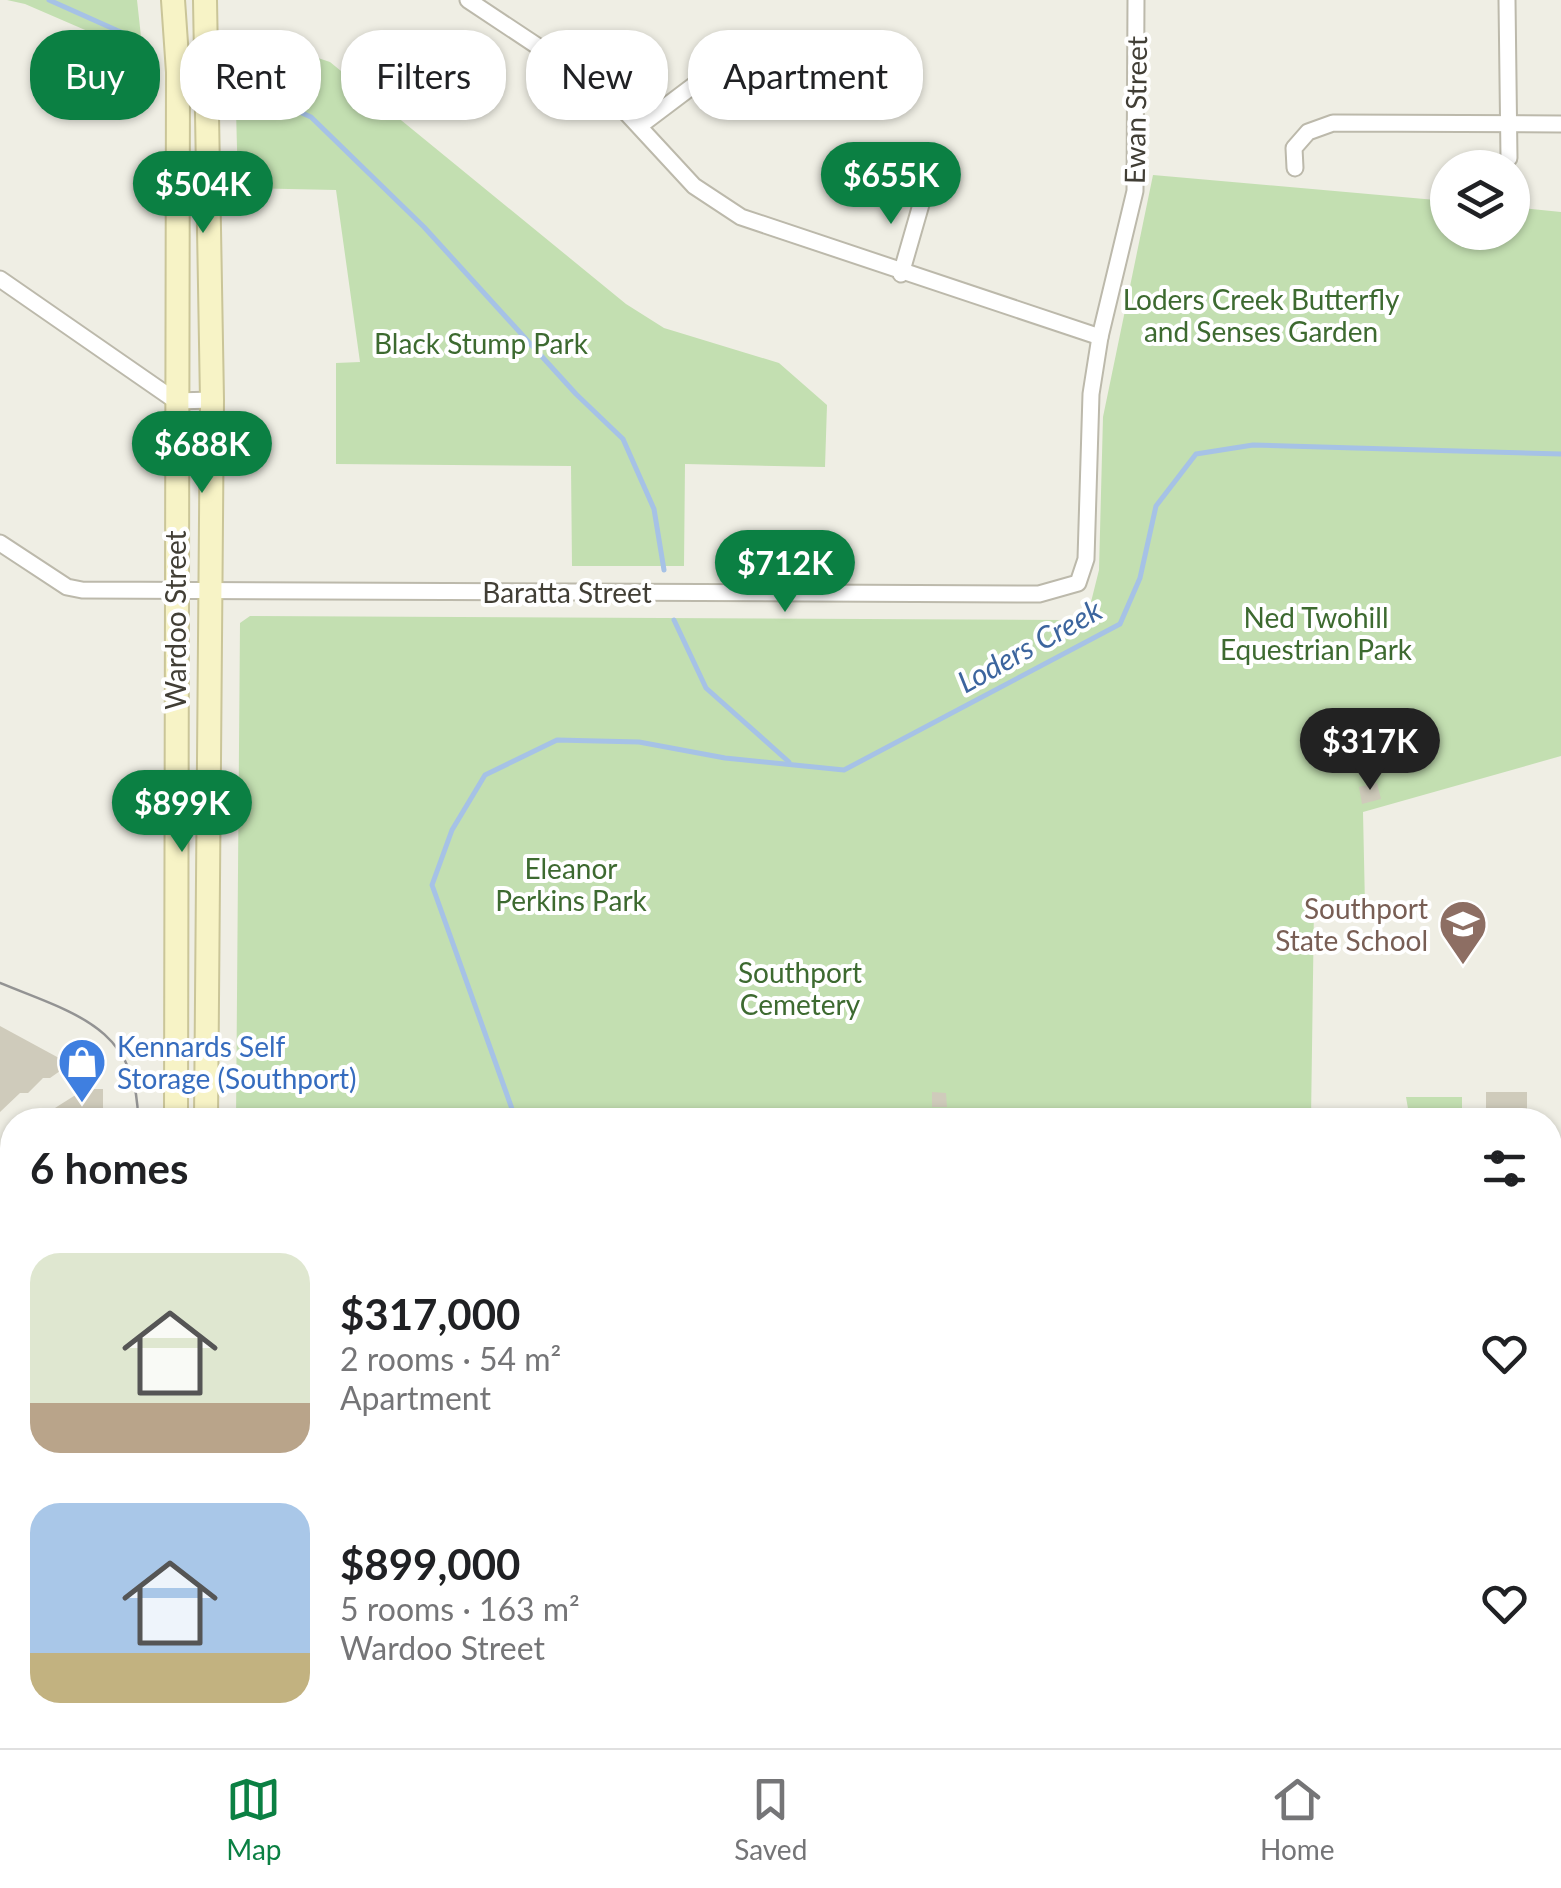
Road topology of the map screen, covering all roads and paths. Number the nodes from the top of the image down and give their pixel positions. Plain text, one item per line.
1 (174, 0) edge
2 (204, 0) edge
3 (468, 0) edge
4 (1136, 0) edge
5 (1507, 0) edge
6 (688, 90) edge
7 (1510, 124) junction
8 (1561, 124) edge
9 (641, 125) junction
10 (1509, 150) edge
11 (1296, 168) dead end
12 (924, 194) dead end
13 (901, 274) junction
14 (0, 279) edge
15 (1100, 337) junction
16 (212, 400) junction
17 (176, 401) junction
18 (0, 543) edge
19 (176, 590) junction
20 (210, 590) junction
21 (176, 1108) edge
22 (206, 1108) edge

1 - 17 main road, Wardoo Street
2 - 16 main road, Wardoo Street
3 - 9 street
4 - 15 street, Ewan Street
5 - 7 street
6 - 9 street
7 - 8 street
7 - 10 street
7 - 11 street
9 - 13 street
12 - 13 street
13 - 15 street
14 - 17 street
15 - 20 street, Baratta Street
16 - 17 street
16 - 20 main road, Wardoo Street
17 - 19 main road, Wardoo Street
18 - 19 street, Baratta Street
19 - 20 street, Baratta Street
19 - 21 main road, Wardoo Street
20 - 22 main road, Wardoo Street

